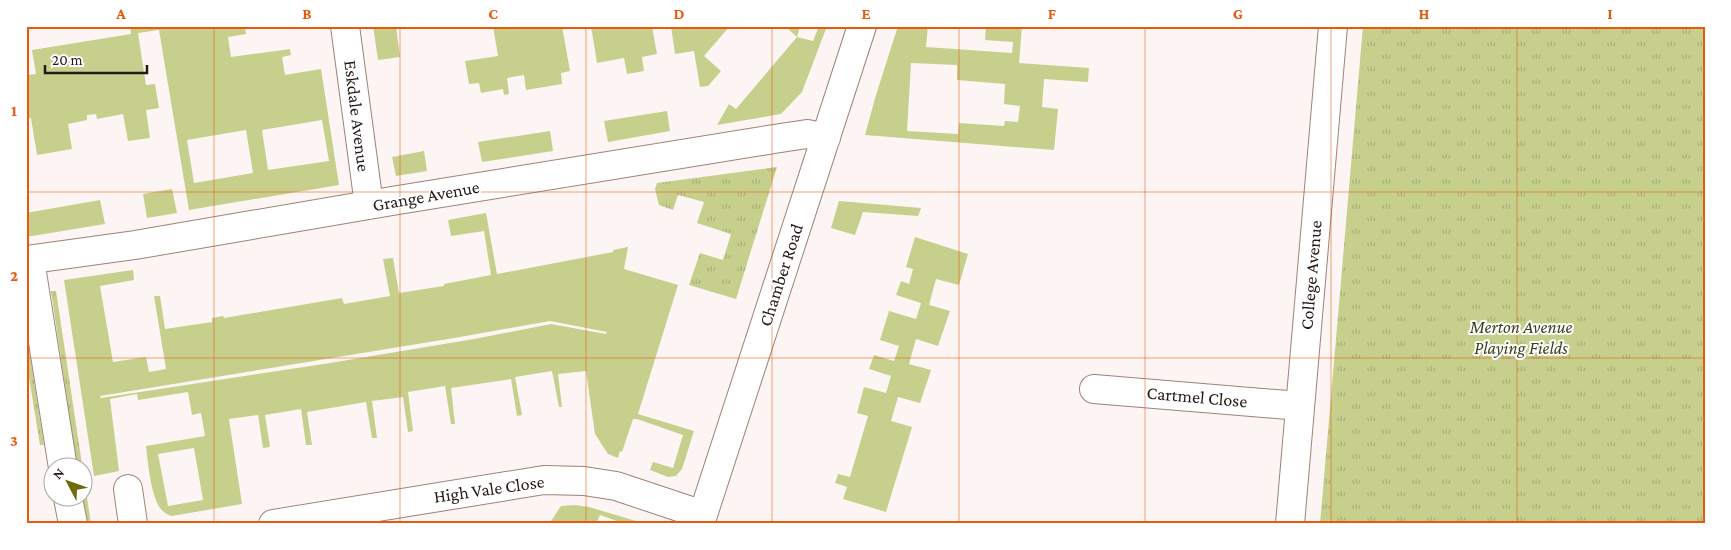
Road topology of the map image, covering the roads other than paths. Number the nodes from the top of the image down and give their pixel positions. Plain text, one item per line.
1 (345, 26) edge
2 (862, 26) edge
3 (1332, 26) edge
4 (826, 138) junction
5 (369, 205) junction
6 (28, 260) edge
7 (1094, 389) dead end
8 (1300, 406) junction
9 (61, 458) edge
10 (128, 489) dead end
11 (70, 508) edge
12 (701, 519) edge
13 (72, 524) edge
14 (133, 524) edge
15 (273, 524) edge
16 (1290, 524) edge

1 - 5 street, Eskdale Avenue
2 - 4 street, Chamber Road
3 - 8 street, College Avenue
4 - 5 street, Grange Avenue
4 - 12 street, Chamber Road
5 - 6 street, Grange Avenue
6 - 9 street
7 - 8 street, Cartmel Close
8 - 16 street, College Avenue
10 - 14 street
11 - 13 street
12 - 15 street, High Vale Close

